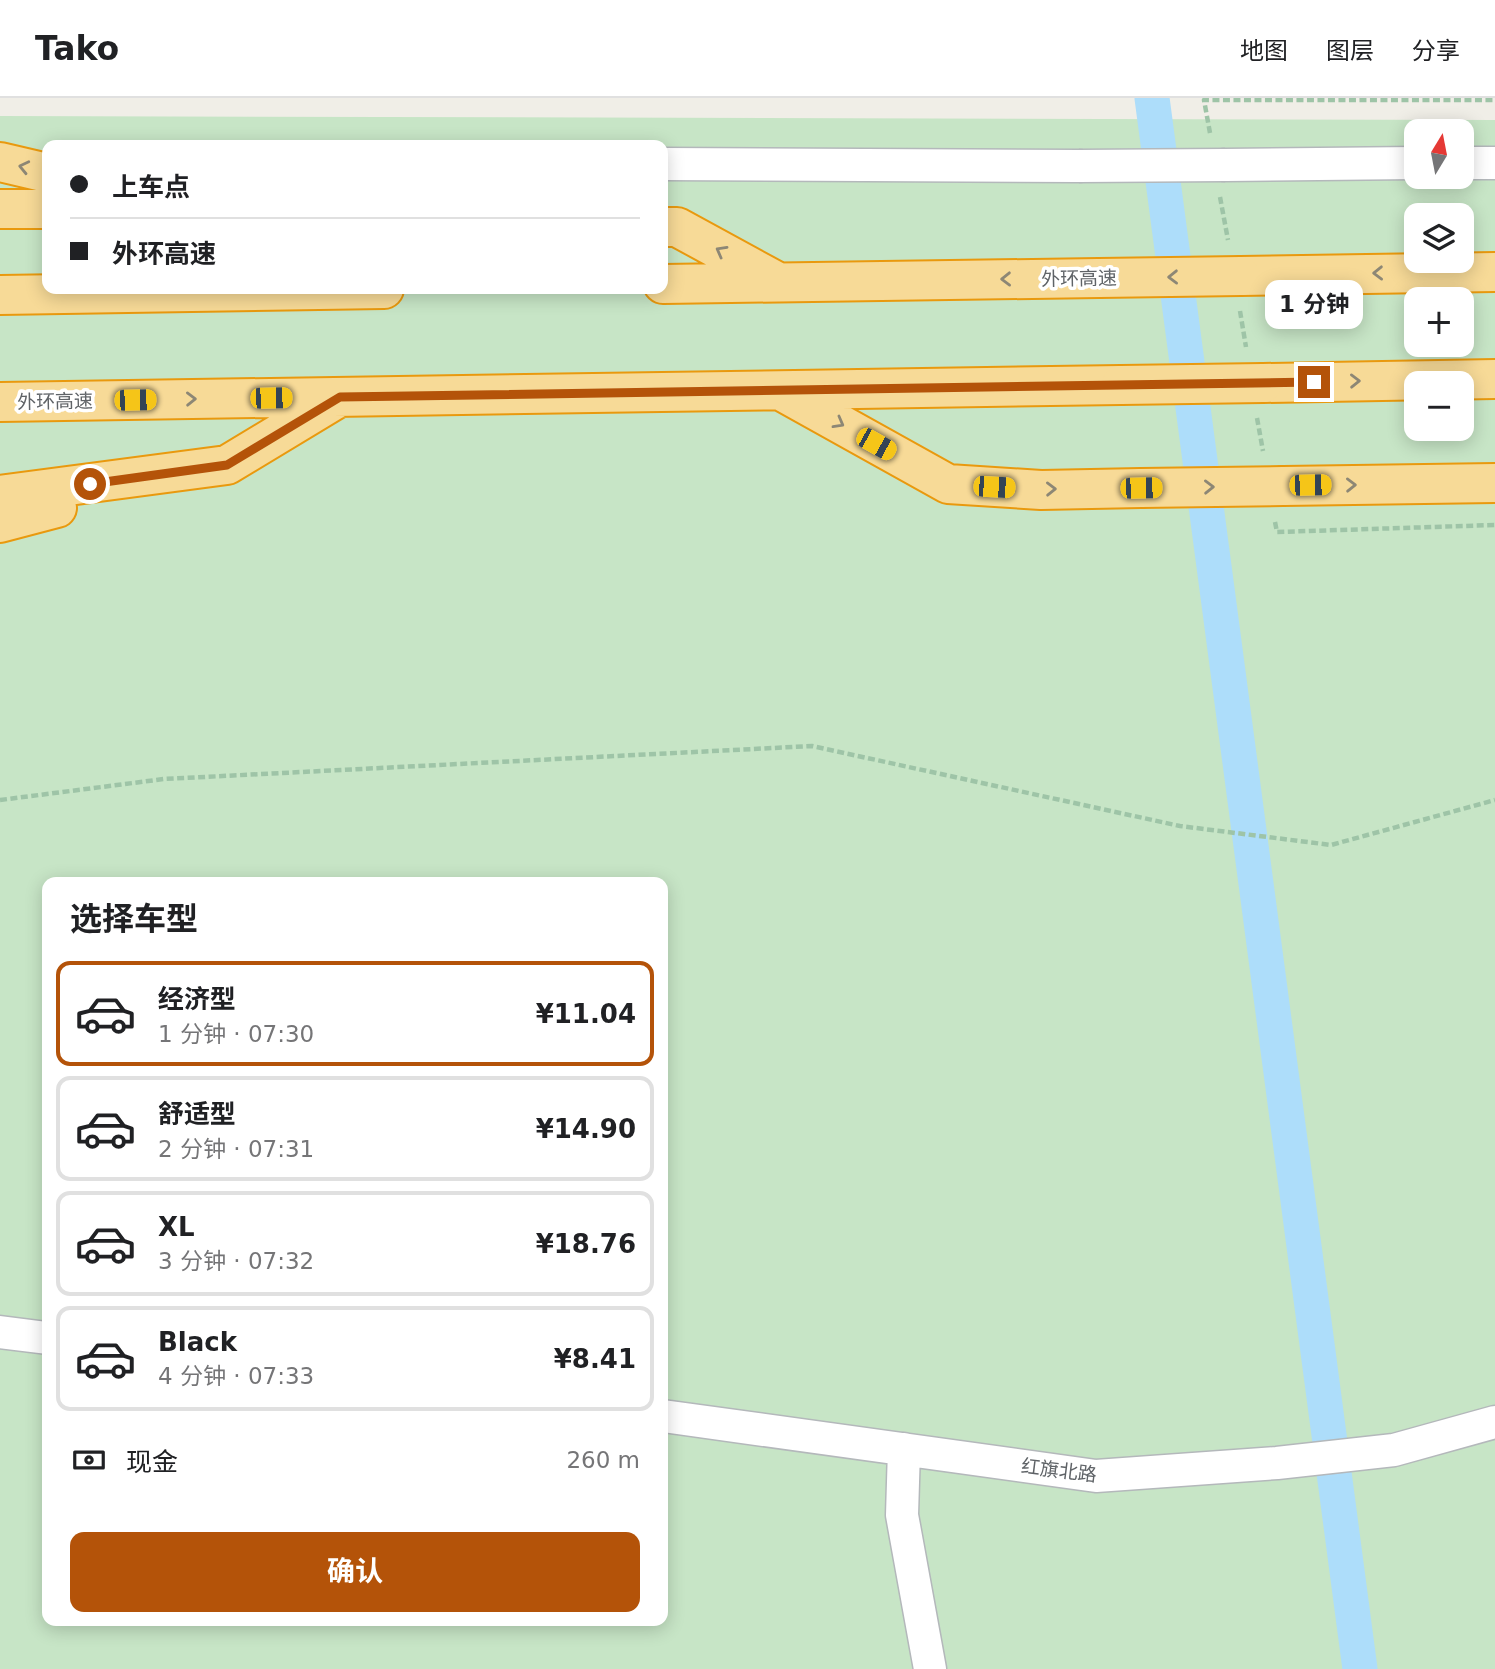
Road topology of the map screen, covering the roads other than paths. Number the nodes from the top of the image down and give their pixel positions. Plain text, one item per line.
1 (0, 162) edge
2 (1404, 163) edge
3 (1474, 163) edge
4 (1495, 163) edge
5 (668, 164) edge
6 (42, 172) edge
7 (0, 209) edge
8 (42, 209) edge
9 (668, 227) edge
10 (1495, 272) edge
11 (778, 282) junction
12 (668, 284) edge
13 (64, 294) edge
14 (0, 295) edge
15 (1495, 379) edge
16 (779, 390) junction
17 (340, 397) junction
18 (0, 402) edge
19 (112, 482) junction
20 (1495, 483) edge
21 (0, 495) edge
22 (0, 523) edge
23 (0, 1332) edge
24 (42, 1337) edge
25 (668, 1417) edge
26 (1495, 1422) edge
27 (904, 1448) junction
28 (930, 1669) edge

6 -> 1 highway
2 - 5 street, bridge
3 - 4 street
7 - 8 highway
11 -> 9 highway
10 -> 11 highway, 外环高速, bridge
11 - 12 highway, 外环高速
13 - 14 highway
16 -> 15 highway, 外环高速, bridge
16 - 17 highway, 外环高速
16 -> 20 highway, bridge
18 -> 17 highway, 外环高速
17 - 19 highway
19 - 21 highway
19 - 22 highway
23 - 24 street
25 - 27 street, 红旗北路
26 - 27 street, 红旗北路
27 - 28 street

